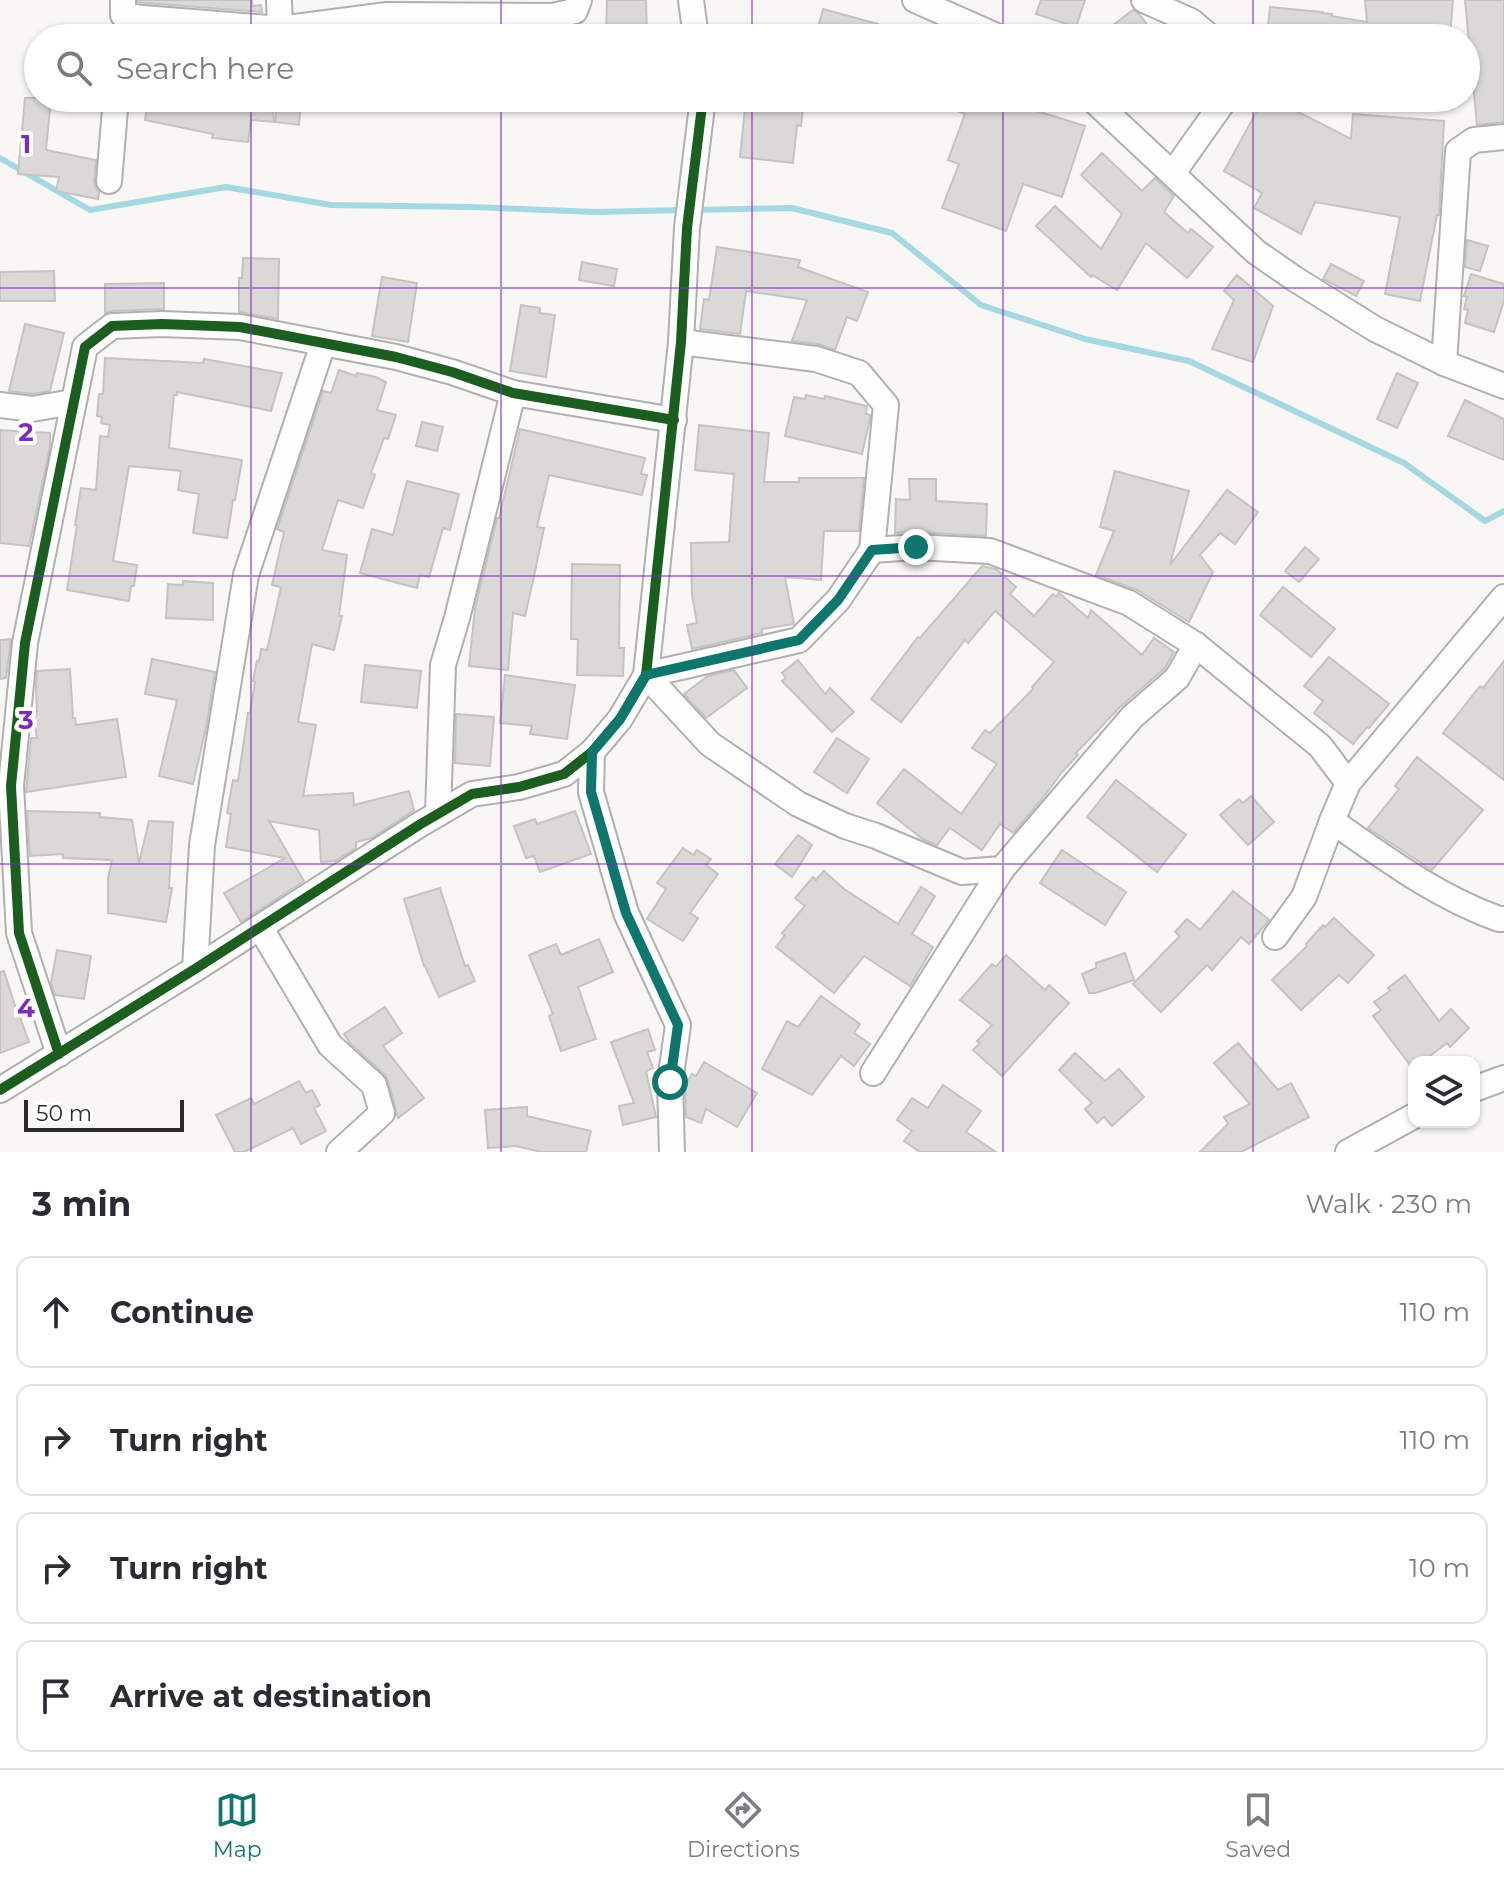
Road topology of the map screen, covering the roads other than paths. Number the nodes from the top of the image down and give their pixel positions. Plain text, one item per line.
1 (279, 0) edge
2 (579, 0) edge
3 (691, 0) edge
4 (915, 0) edge
5 (1144, 0) edge
6 (122, 18) edge
7 (218, 24) edge
8 (280, 24) edge
9 (318, 24) edge
10 (694, 24) edge
11 (969, 24) edge
12 (1195, 24) edge
13 (115, 112) edge
14 (701, 112) edge
15 (1106, 112) edge
16 (1216, 112) edge
17 (1504, 137) edge
18 (1173, 173) junction
19 (109, 181) dead end
20 (681, 342) junction
21 (323, 344) junction
22 (1444, 363) junction
23 (1504, 386) edge
24 (513, 393) junction
25 (73, 402) junction
26 (0, 405) edge
27 (674, 420) junction
28 (872, 550) junction
29 (1504, 597) edge
30 (1196, 645) junction
31 (1220, 666) junction
32 (646, 675) junction
33 (1177, 678) junction
34 (592, 752) junction
35 (1348, 783) junction
36 (438, 814) junction
37 (1332, 821) junction
38 (1002, 869) junction
39 (1504, 919) edge
40 (260, 927) junction
41 (1275, 937) dead end
42 (195, 969) junction
43 (59, 1054) junction
44 (873, 1073) dead end
45 (1504, 1078) edge
46 (1480, 1087) edge
47 (0, 1090) edge
48 (1408, 1119) edge
49 (339, 1152) edge
50 (672, 1152) edge
51 (1348, 1152) edge

1 - 8 street
2 - 9 street
3 - 10 street
4 - 11 street
5 - 12 street
6 - 7 street
13 - 19 street
14 - 20 street
15 - 18 street
16 - 18 street
17 - 22 street
18 - 22 street
20 - 27 street
20 - 28 street
21 - 24 street
21 - 25 street
21 - 42 street
22 - 23 street
24 - 27 street
24 - 36 street
25 - 26 street
25 - 43 street
27 - 32 street
28 - 30 street
28 - 32 street
29 - 35 street
30 - 31 street
30 - 33 street
31 - 33 street
31 - 35 street
32 - 34 street
32 - 38 street
33 - 38 street
34 - 36 street
34 - 50 street
35 - 37 street
36 - 40 street
37 - 39 street
37 - 41 street
38 - 44 street
40 - 42 street
40 - 49 street
42 - 43 street
43 - 47 street
45 - 46 street
48 - 51 street

